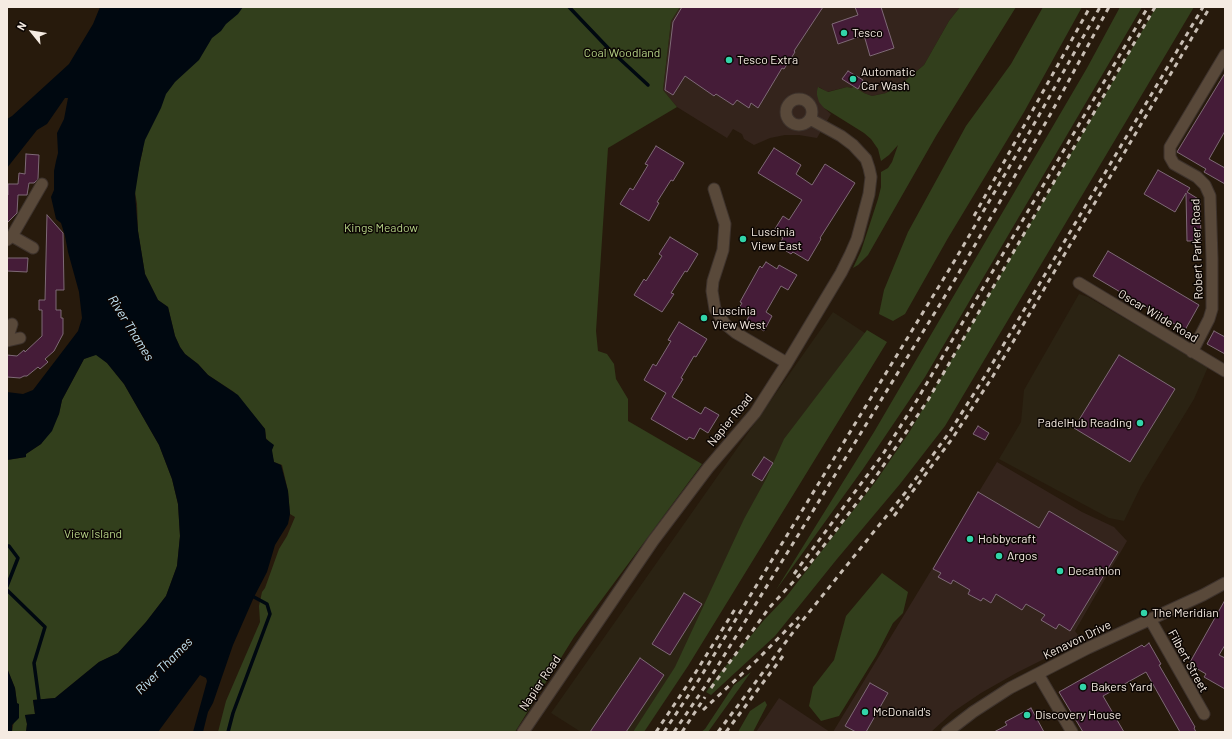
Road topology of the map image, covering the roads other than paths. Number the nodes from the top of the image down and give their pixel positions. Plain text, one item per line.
1 (1225, 55) edge
2 (810, 120) dead end
3 (42, 184) dead end
4 (714, 189) dead end
5 (9, 238) edge
6 (33, 248) dead end
7 (1079, 283) dead end
8 (12, 324) dead end
9 (20, 338) dead end
10 (7, 340) edge
11 (1192, 352) junction
12 (787, 363) junction
13 (1225, 371) edge
14 (1225, 583) edge
15 (1150, 619) junction
16 (1038, 674) junction
17 (1204, 714) dead end
18 (523, 732) edge
19 (947, 732) edge
20 (1072, 732) edge

1 - 11 street, Robert Parker Road
2 - 12 street, Napier Road
3 - 5 street
4 - 12 street
5 - 6 street
7 - 11 street, Oscar Wilde Road
8 - 10 street
9 - 10 street
11 - 13 street, Oscar Wilde Road
12 - 18 street, Napier Road
14 - 15 street, Kenavon Drive
15 - 16 street, Kenavon Drive
15 - 17 street, Filbert Street
16 - 19 street, Kenavon Drive
16 - 20 street

